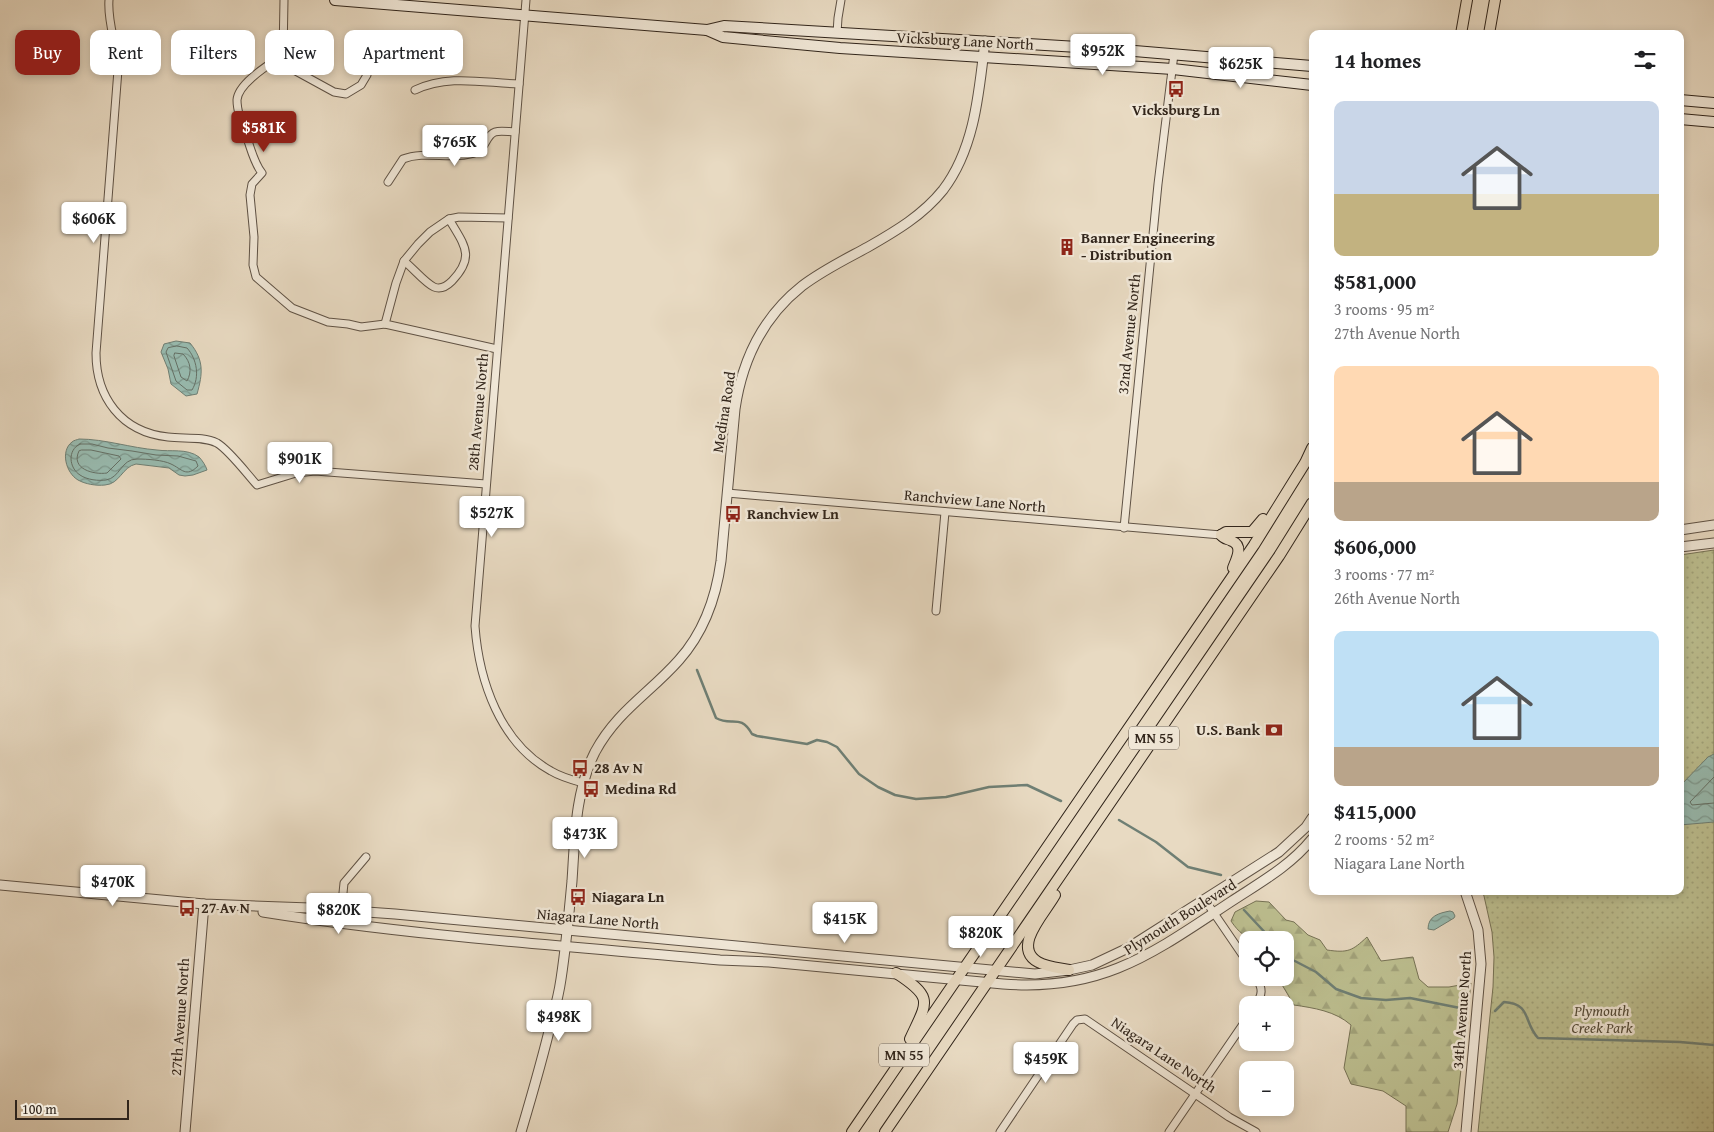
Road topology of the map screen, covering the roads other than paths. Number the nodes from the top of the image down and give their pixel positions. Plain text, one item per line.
1 (109, 0) edge
2 (284, 0) edge
3 (335, 0) edge
4 (526, 0) edge
5 (841, 0) edge
6 (1468, 0) edge
7 (1495, 0) edge
8 (525, 16) junction
9 (283, 30) edge
10 (707, 30) junction
11 (1462, 30) edge
12 (1490, 30) edge
13 (837, 33) junction
14 (985, 41) junction
15 (1174, 54) junction
16 (983, 57) junction
17 (1309, 66) edge
18 (265, 68) edge
19 (1173, 69) junction
20 (303, 75) edge
21 (367, 75) edge
22 (519, 84) junction
23 (1309, 85) edge
24 (415, 90) dead end
25 (1684, 100) edge
26 (1714, 103) edge
27 (1684, 119) edge
28 (1714, 122) edge
29 (515, 132) junction
30 (388, 182) dead end
31 (508, 218) junction
32 (449, 219) junction
33 (404, 261) junction
34 (385, 324) junction
35 (498, 349) junction
36 (1309, 449) edge
37 (1309, 453) edge
38 (486, 484) junction
39 (727, 493) junction
40 (1309, 508) edge
41 (945, 512) junction
42 (1714, 525) edge
43 (1124, 528) junction
44 (1684, 529) edge
45 (1221, 535) junction
46 (1714, 543) edge
47 (1684, 546) edge
48 (1229, 582) junction
49 (936, 611) dead end
50 (583, 783) junction
51 (1309, 822) edge
52 (1309, 842) edge
53 (366, 857) dead end
54 (1068, 865) junction
55 (0, 885) edge
56 (1466, 895) edge
57 (1205, 900) junction
58 (204, 904) junction
59 (229, 906) junction
60 (341, 910) junction
61 (1215, 914) junction
62 (340, 923) junction
63 (567, 930) junction
64 (566, 945) junction
65 (1239, 950) edge
66 (964, 967) junction
67 (1069, 970) junction
68 (995, 972) junction
69 (896, 973) junction
70 (956, 979) junction
71 (988, 982) junction
72 (1239, 1029) edge
73 (897, 1066) junction
74 (1195, 1094) junction
75 (185, 1132) edge
76 (521, 1132) edge
77 (852, 1132) edge
78 (885, 1132) edge
79 (1000, 1132) edge
80 (1169, 1132) edge
81 (1256, 1132) edge
82 (1466, 1132) edge

1 - 38 street
2 - 9 street
3 - 8 main road, Vicksburg Lane North
4 - 8 street, 28th Avenue North
5 - 13 street
6 - 11 main road
7 - 12 main road
8 - 10 main road, Vicksburg Lane North
8 - 22 street, 28th Avenue North
10 - 13 main road, Vicksburg Lane North
10 - 16 main road, Vicksburg Lane North
13 - 14 main road, Vicksburg Lane North
14 - 15 main road, Vicksburg Lane North
14 - 16 street, Medina Road
15 - 17 main road, Vicksburg Lane North
15 - 19 street, 32nd Avenue North
16 - 19 main road, Vicksburg Lane North
16 - 39 street, Medina Road
18 - 34 street
19 - 23 main road, Vicksburg Lane North
19 - 43 street, 32nd Avenue North
20 - 21 street
22 - 24 street
22 - 29 street, 28th Avenue North
25 - 26 main road
27 - 28 main road
29 - 30 street
29 - 31 street, 28th Avenue North
31 - 32 street
31 - 35 street, 28th Avenue North
32 - 33 street
32 - 33 street
33 - 34 street
34 - 35 street
35 - 38 street, 28th Avenue North
36 - 45 main road
37 - 48 main road, MN 55
38 - 50 street, 28th Avenue North
39 - 41 street, Ranchview Lane North
39 - 50 street, Medina Road
40 - 54 main road, MN 55
41 - 43 street, Ranchview Lane North
41 - 49 street
42 - 44 street
43 - 45 street, Ranchview Lane North
45 - 48 main road
46 - 47 street
48 - 66 main road, MN 55
50 - 63 street
51 - 57 street, Plymouth Boulevard
52 - 61 street, Plymouth Boulevard
53 - 60 street
54 - 67 main road
54 - 68 main road, MN 55
55 - 58 street, Niagara Lane North
56 - 82 street, 34th Avenue North
57 - 61 street
57 - 67 street, Plymouth Boulevard
58 - 59 street, Niagara Lane North
58 - 75 street, 27th Avenue North
59 - 60 street, Niagara Lane North
59 - 62 street, Niagara Lane North
60 - 62 street
60 - 63 street, Niagara Lane North
61 - 65 street
61 - 71 street, Plymouth Boulevard
62 - 64 street, Niagara Lane North
63 - 64 street
63 - 66 street, Niagara Lane North
64 - 69 street, Niagara Lane North
64 - 76 street
66 - 68 street, Plymouth Boulevard
66 - 70 main road, MN 55
67 - 68 street, Plymouth Boulevard
68 - 71 main road, MN 55
69 - 70 street, Niagara Lane North
69 - 73 main road
70 - 71 street, Plymouth Boulevard
70 - 73 main road, MN 55
71 - 78 main road, MN 55
72 - 74 street
73 - 77 main road, MN 55
74 - 79 street, Niagara Lane North
74 - 80 street
74 - 81 street, Niagara Lane North

